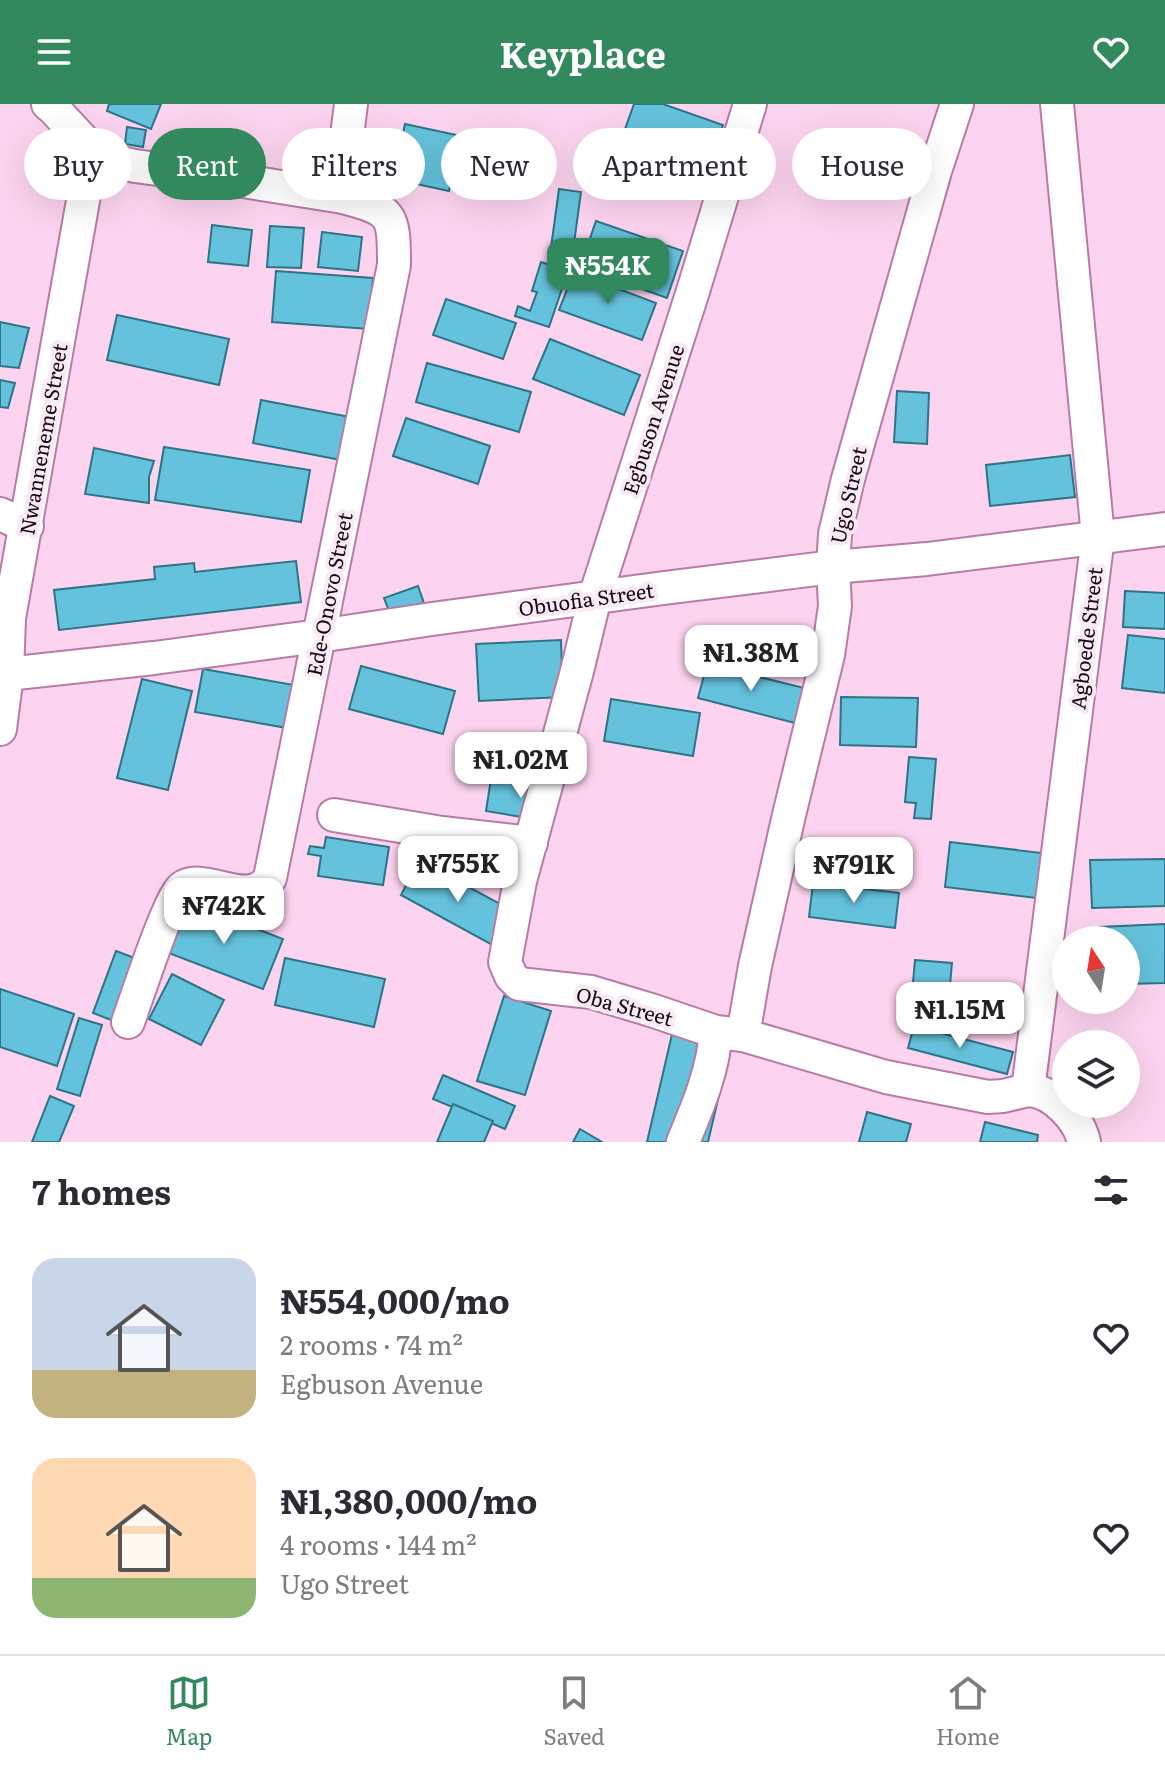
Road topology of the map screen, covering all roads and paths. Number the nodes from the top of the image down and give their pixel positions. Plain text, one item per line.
1 (48, 104) edge
2 (351, 104) edge
3 (750, 104) edge
4 (957, 104) edge
5 (1057, 104) edge
6 (72, 128) edge
7 (348, 128) edge
8 (132, 165) edge
9 (282, 187) edge
10 (81, 200) edge
11 (355, 200) edge
12 (13, 520) edge
13 (1165, 529) edge
14 (1098, 537) junction
15 (833, 567) junction
16 (595, 597) junction
17 (319, 636) junction
18 (7, 674) junction
19 (1, 724) edge
20 (334, 815) dead end
21 (531, 843) junction
22 (128, 1022) dead end
23 (730, 1033) junction
24 (1028, 1090) junction
25 (683, 1142) edge
26 (1084, 1142) edge

1 - 6 street
2 - 7 street
3 - 16 street, Egbuson Avenue
4 - 15 street, Ugo Street
5 - 14 street, Agboede Street
8 - 9 street, Ede-Onovo Street
10 - 12 street, Nwanneneme Street
11 - 17 street, Ede-Onovo Street
12 - 18 street, Nwanneneme Street
13 - 14 street, Obuofia Street
14 - 15 street, Obuofia Street
14 - 24 street, Agboede Street
15 - 16 street, Obuofia Street
15 - 23 street, Ugo Street
16 - 17 street, Obuofia Street
16 - 21 street, Oba Street
17 - 18 street, Obuofia Street
17 - 22 street, Ede-Onovo Street
18 - 19 street, Nwanneneme Street
20 - 21 street
21 - 23 street, Oba Street
23 - 24 street, Oba Street
23 - 25 street, Ugo Street
24 - 26 street

